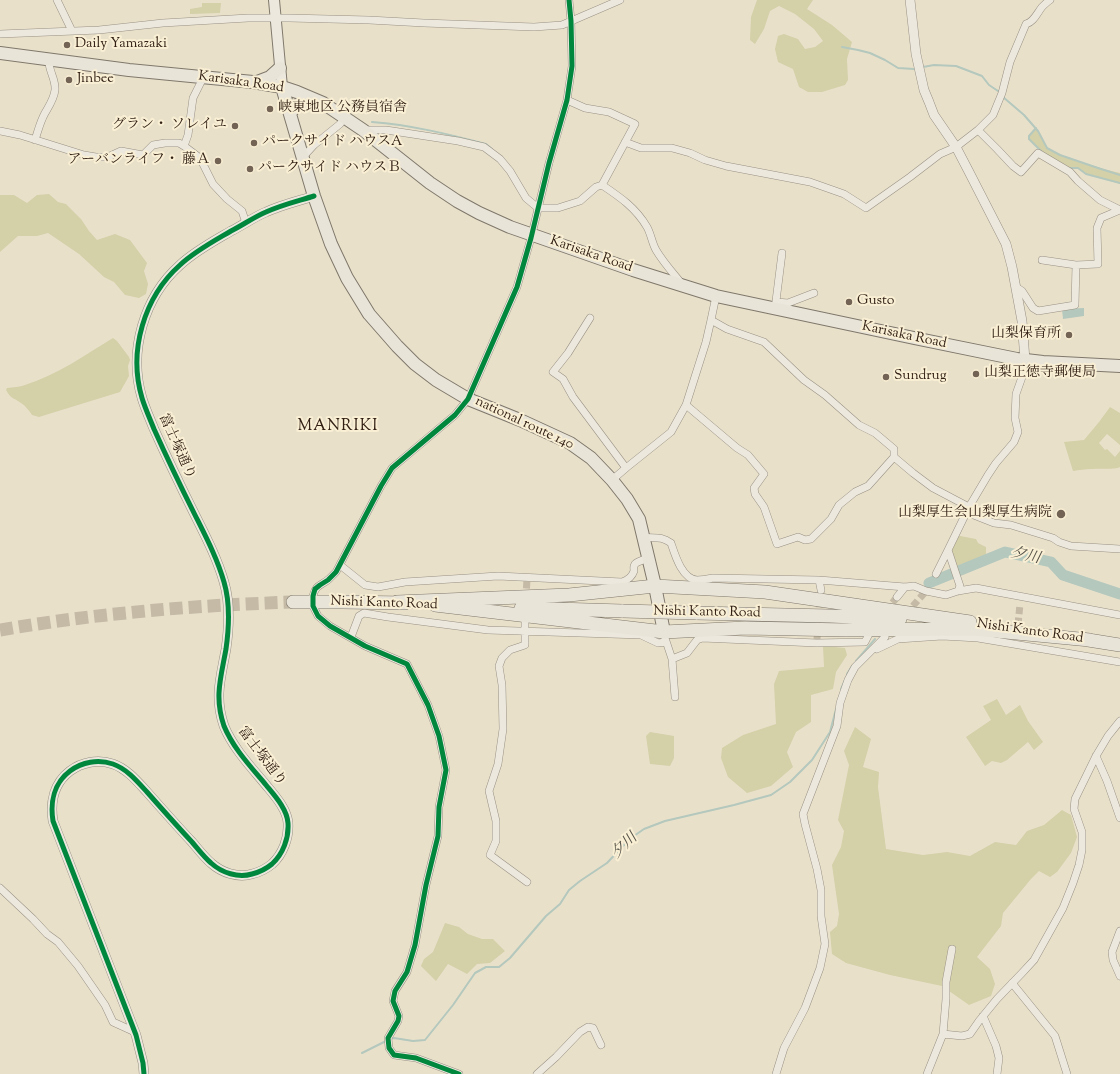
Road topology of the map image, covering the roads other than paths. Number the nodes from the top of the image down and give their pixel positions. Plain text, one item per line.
1 (57, 0) edge
2 (274, 0) edge
3 (569, 0) edge
4 (620, 0) edge
5 (910, 0) edge
6 (1050, 0) edge
7 (276, 18) junction
8 (571, 21) junction
9 (72, 31) junction
10 (0, 34) edge
11 (0, 53) edge
12 (49, 60) junction
13 (280, 68) junction
14 (203, 78) junction
15 (254, 82) junction
16 (282, 87) junction
17 (567, 100) junction
18 (323, 103) junction
19 (290, 114) junction
20 (345, 117) junction
21 (363, 130) junction
22 (978, 130) junction
23 (0, 131) edge
24 (35, 140) junction
25 (625, 142) junction
26 (184, 146) junction
27 (956, 147) junction
28 (303, 157) junction
29 (602, 185) junction
30 (314, 196) junction
31 (538, 208) junction
32 (1120, 210) edge
33 (246, 223) junction
34 (531, 235) junction
35 (782, 253) dead end
36 (1042, 260) dead end
37 (1076, 265) junction
38 (684, 286) junction
39 (1016, 287) junction
40 (814, 293) dead end
41 (716, 296) junction
42 (775, 305) junction
43 (590, 318) dead end
44 (712, 320) junction
45 (1025, 360) junction
46 (1120, 366) edge
47 (468, 398) junction
48 (686, 405) junction
49 (894, 457) junction
50 (626, 468) junction
51 (612, 480) junction
52 (967, 510) junction
53 (642, 537) junction
54 (1120, 549) edge
55 (948, 550) junction
56 (648, 558) junction
57 (340, 566) junction
58 (936, 574) dead end
59 (820, 580) junction
60 (655, 586) junction
61 (906, 587) junction
62 (821, 590) tunnel mouth
63 (958, 591) junction
64 (313, 596) dead end
65 (1020, 596) junction
66 (897, 598) tunnel mouth
67 (293, 602) tunnel mouth
68 (397, 602) junction
69 (1020, 604) tunnel mouth
70 (435, 605) junction
71 (313, 606) dead end
72 (1120, 615) edge
73 (524, 620) dead end
74 (981, 624) junction
75 (525, 632) junction
76 (869, 634) dead end
77 (351, 637) junction
78 (665, 637) junction
79 (885, 637) dead end
80 (1090, 640) junction
81 (1120, 645) edge
82 (872, 652) junction
83 (672, 659) junction
84 (1120, 662) edge
85 (675, 697) dead end
86 (1120, 721) edge
87 (1096, 756) junction
88 (1120, 818) edge
89 (527, 882) dead end
90 (0, 888) edge
91 (1120, 931) edge
92 (952, 948) dead end
93 (1120, 976) edge
94 (1012, 983) junction
95 (983, 1016) junction
96 (135, 1032) junction
97 (943, 1034) junction
98 (601, 1045) dead end
99 (144, 1074) edge
100 (458, 1074) edge
101 (537, 1074) edge
102 (776, 1074) edge
103 (927, 1074) edge
104 (997, 1074) edge
105 (1068, 1074) edge

1 - 9 street
2 - 7 main road
3 - 8 street
4 - 8 street
5 - 27 street
6 - 22 street
7 - 8 street
7 - 9 street
7 - 13 main road
8 - 17 street
9 - 10 street
11 - 12 highway, Karisaka Road
12 - 14 highway, Karisaka Road
12 - 24 street
13 - 15 highway
13 - 16 main road
14 - 15 highway, Karisaka Road
14 - 26 street
15 - 16 highway, Karisaka Road
16 - 18 highway, Karisaka Road
16 - 19 highway, national route 140
17 - 25 street
17 - 31 street
18 - 19 highway
18 - 20 highway, Karisaka Road
19 - 28 highway, national route 140
20 - 21 highway, Karisaka Road
20 - 28 street
21 - 31 street
21 - 34 highway, Karisaka Road
22 - 27 street
22 - 32 street
23 - 24 street
24 - 26 street
25 - 27 street
25 - 29 street
26 - 33 street
27 - 39 street
28 - 30 highway, national route 140
29 - 31 street
29 - 38 street
30 - 33 street, 富士塚通り
30 - 47 highway, national route 140
31 - 34 street
32 - 37 street
33 - 96 street, 富士塚通り
34 - 38 highway, Karisaka Road
34 - 47 street
35 - 42 street
36 - 37 street
37 - 39 street
38 - 41 highway, Karisaka Road
39 - 45 street
40 - 42 street
41 - 42 highway, Karisaka Road
41 - 44 street
42 - 45 highway, Karisaka Road
43 - 50 street
44 - 48 street
44 - 49 street
45 - 46 highway, Karisaka Road
45 - 52 street
47 - 51 highway, national route 140
47 - 57 street
48 - 49 street
48 - 50 street
49 - 52 street
50 - 51 street
51 - 53 highway, national route 140
52 - 54 street
52 - 55 street
53 - 56 highway, national route 140
53 - 59 street
55 - 58 street
55 - 63 street
56 - 57 street
56 - 60 highway, national route 140
57 - 64 street
59 - 61 street
59 - 62 street
60 - 68 highway
60 - 74 highway
60 - 78 highway, national route 140
61 - 63 street
61 - 66 street
63 - 65 street
65 - 69 street
65 - 72 street
67 - 68 highway, Nishi Kanto Road
68 - 70 highway, Nishi Kanto Road
70 - 74 highway, Nishi Kanto Road, bridge
70 - 78 highway
71 - 77 street
73 - 75 street
74 - 80 highway, Nishi Kanto Road
75 - 77 street
75 - 78 street
75 - 89 street
76 - 83 street
77 - 100 street
78 - 80 highway
78 - 83 street
79 - 82 street
80 - 81 highway, Nishi Kanto Road
82 - 84 street
82 - 102 street
83 - 85 street
86 - 87 street
87 - 88 street
87 - 94 street
90 - 96 street
91 - 93 street
92 - 97 street
94 - 95 street
94 - 105 street
95 - 97 street
95 - 104 street
96 - 99 street, 富士塚通り
97 - 103 street
98 - 101 street

